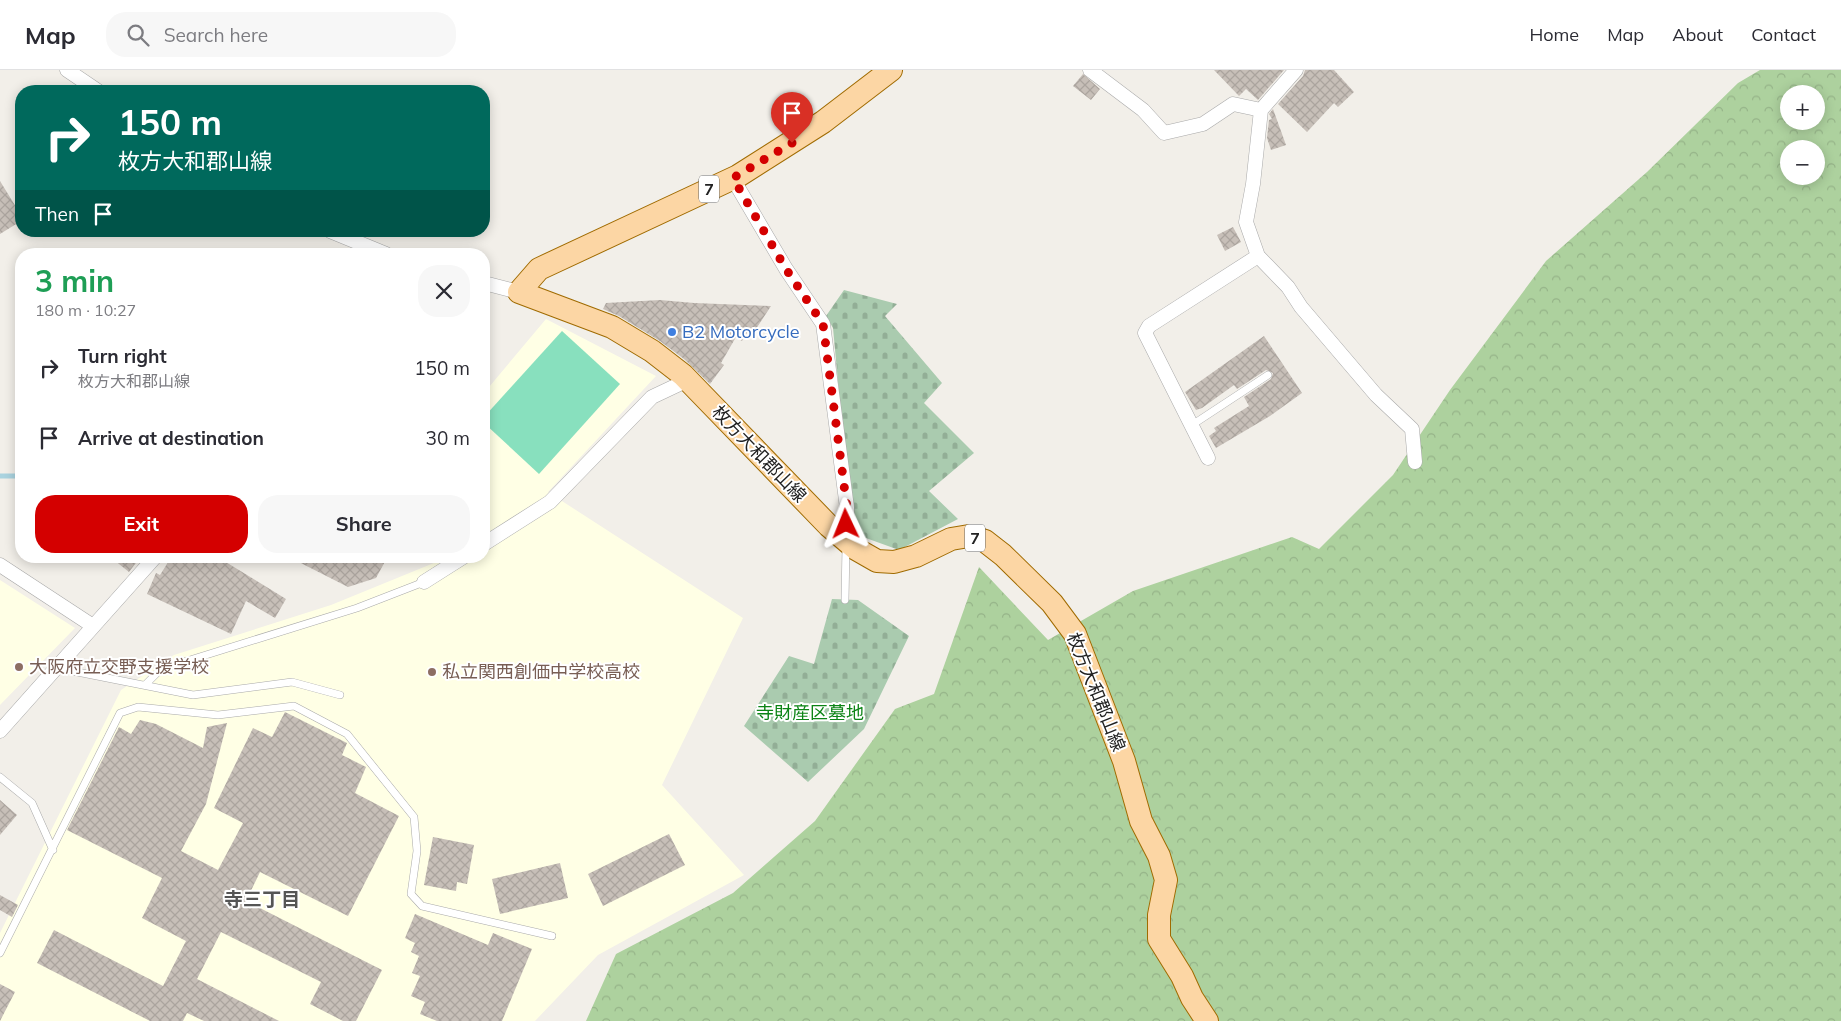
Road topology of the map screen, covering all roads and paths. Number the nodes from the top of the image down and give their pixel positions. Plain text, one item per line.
1 (67, 70) edge
2 (891, 70) edge
3 (1090, 70) edge
4 (1296, 70) edge
5 (89, 85) edge
6 (1261, 110) junction
7 (733, 178) junction
8 (345, 237) edge
9 (371, 248) edge
10 (1258, 256) junction
11 (490, 285) edge
12 (518, 292) junction
13 (1268, 376) dead end
14 (688, 380) junction
15 (1192, 425) junction
16 (1208, 458) dead end
17 (1415, 462) dead end
18 (490, 540) edge
19 (846, 540) junction
20 (150, 563) edge
21 (454, 563) edge
22 (0, 565) edge
23 (424, 582) joint
24 (845, 600) dead end
25 (94, 626) junction
26 (57, 668) junction
27 (145, 685) junction
28 (340, 695) dead end
29 (0, 731) edge
30 (0, 777) edge
31 (53, 850) junction
32 (552, 936) dead end
33 (0, 953) edge
34 (1207, 1021) edge

1 - 5 street
2 - 7 main road, 7
3 - 6 street
4 - 6 street
6 - 10 street
7 - 12 main road, 7
7 - 19 street
8 - 9 street
10 - 15 street
10 - 17 street
11 - 12 street
12 - 14 main road, 枚方大和郡山線 / 7
13 - 15 lane
14 - 18 street
14 - 19 main road, 枚方大和郡山線 / 7
15 - 16 street
19 - 24 lane
19 - 34 main road, 枚方大和郡山線 / 7
20 - 25 street
21 - 23 street
22 - 25 street
23 - 27 lane
25 - 26 street
26 - 27 lane
26 - 29 street
27 - 28 lane
30 - 31 lane
31 - 32 lane
31 - 33 lane

